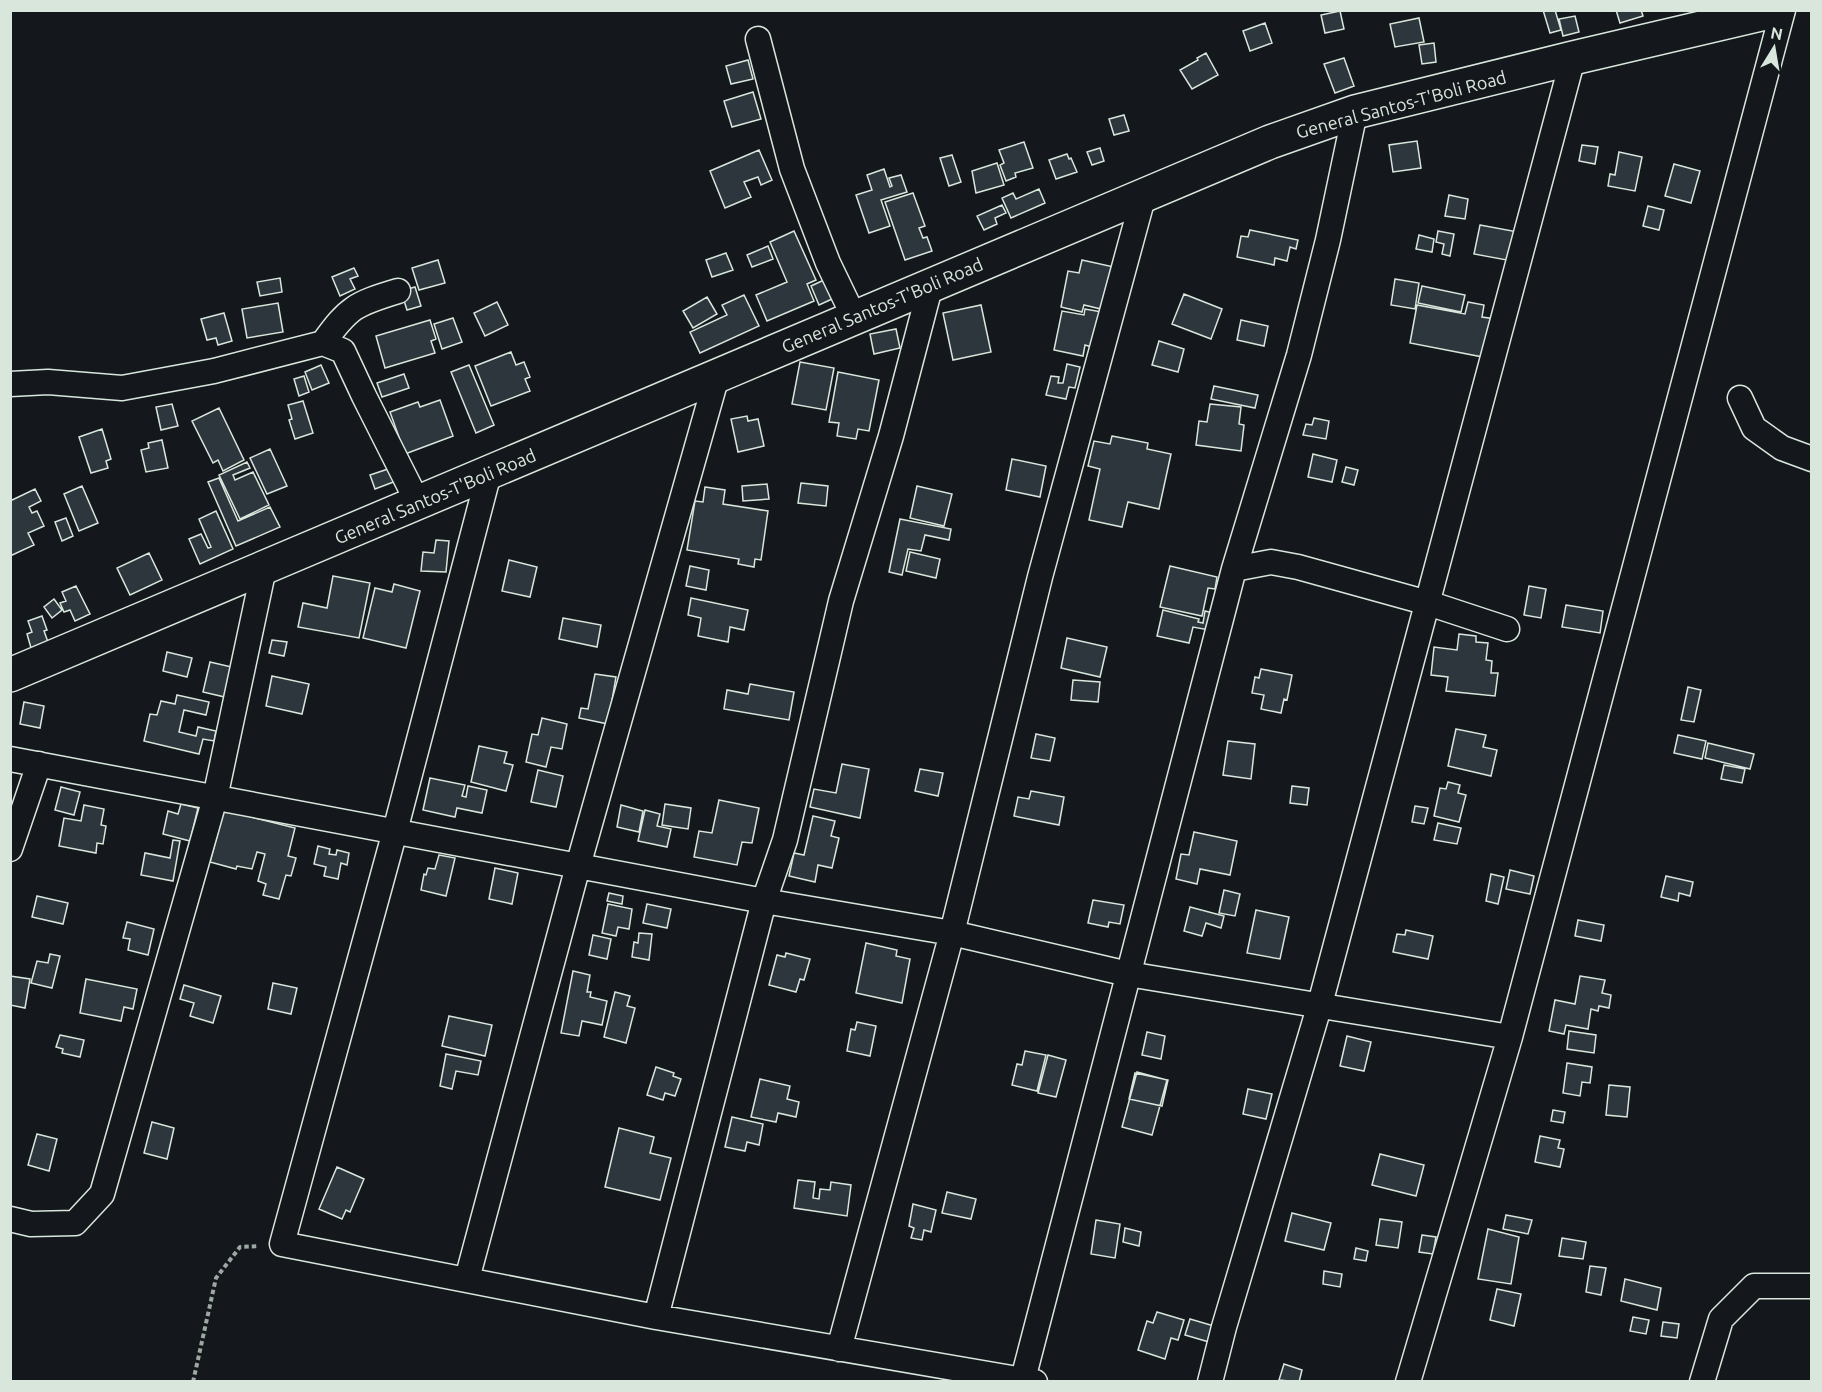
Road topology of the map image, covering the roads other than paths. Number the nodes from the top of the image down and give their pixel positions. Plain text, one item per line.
1 (1781, 10) edge
2 (1723, 17) edge
3 (758, 39) dead end
4 (1573, 58) junction
5 (1355, 112) junction
6 (1144, 194) junction
7 (931, 284) junction
8 (398, 291) dead end
9 (854, 317) junction
10 (323, 343) junction
11 (717, 376) junction
12 (10, 384) edge
13 (1740, 398) dead end
14 (1812, 459) edge
15 (489, 473) junction
16 (418, 503) junction
17 (264, 568) junction
18 (1234, 569) junction
19 (1428, 603) junction
20 (1507, 629) dead end
21 (10, 675) edge
22 (10, 759) edge
23 (39, 764) junction
24 (215, 798) junction
25 (395, 831) junction
26 (10, 849) edge
27 (578, 866) junction
28 (764, 901) junction
29 (952, 933) junction
30 (1128, 974) junction
31 (1320, 1004) junction
32 (1510, 1037) junction
33 (10, 1219) edge
34 (467, 1279) junction
35 (1812, 1286) edge
36 (656, 1317) junction
37 (840, 1349) junction
38 (1029, 1380) edge
39 (1210, 1382) edge
40 (1408, 1382) edge
41 (1702, 1382) edge

1 - 2 main road, General Santos-T'Boli Road
1 - 32 street
2 - 4 main road, General Santos-T'Boli Road
3 - 9 street
4 - 5 main road, General Santos-T'Boli Road
4 - 19 street
5 - 6 main road, General Santos-T'Boli Road
5 - 18 street
6 - 7 main road, General Santos-T'Boli Road
6 - 29 street
7 - 9 main road, General Santos-T'Boli Road
7 - 28 street
8 - 10 street
9 - 11 main road, General Santos-T'Boli Road
10 - 12 street
10 - 16 street
11 - 15 main road, General Santos-T'Boli Road
11 - 27 street
13 - 14 street
15 - 16 main road, General Santos-T'Boli Road
15 - 25 street
16 - 17 main road, General Santos-T'Boli Road
17 - 21 main road, General Santos-T'Boli Road
17 - 24 street
18 - 19 street
18 - 30 street
19 - 20 street
19 - 31 street
22 - 23 street
23 - 24 street
23 - 26 street
24 - 25 street
24 - 33 street
25 - 27 street
25 - 34 street
27 - 28 street
27 - 34 street
28 - 29 street
28 - 36 street
29 - 30 street
29 - 37 street
30 - 31 street
30 - 38 street
31 - 32 street
31 - 39 street
32 - 40 street
34 - 36 street
35 - 41 street
36 - 37 street
37 - 38 street

